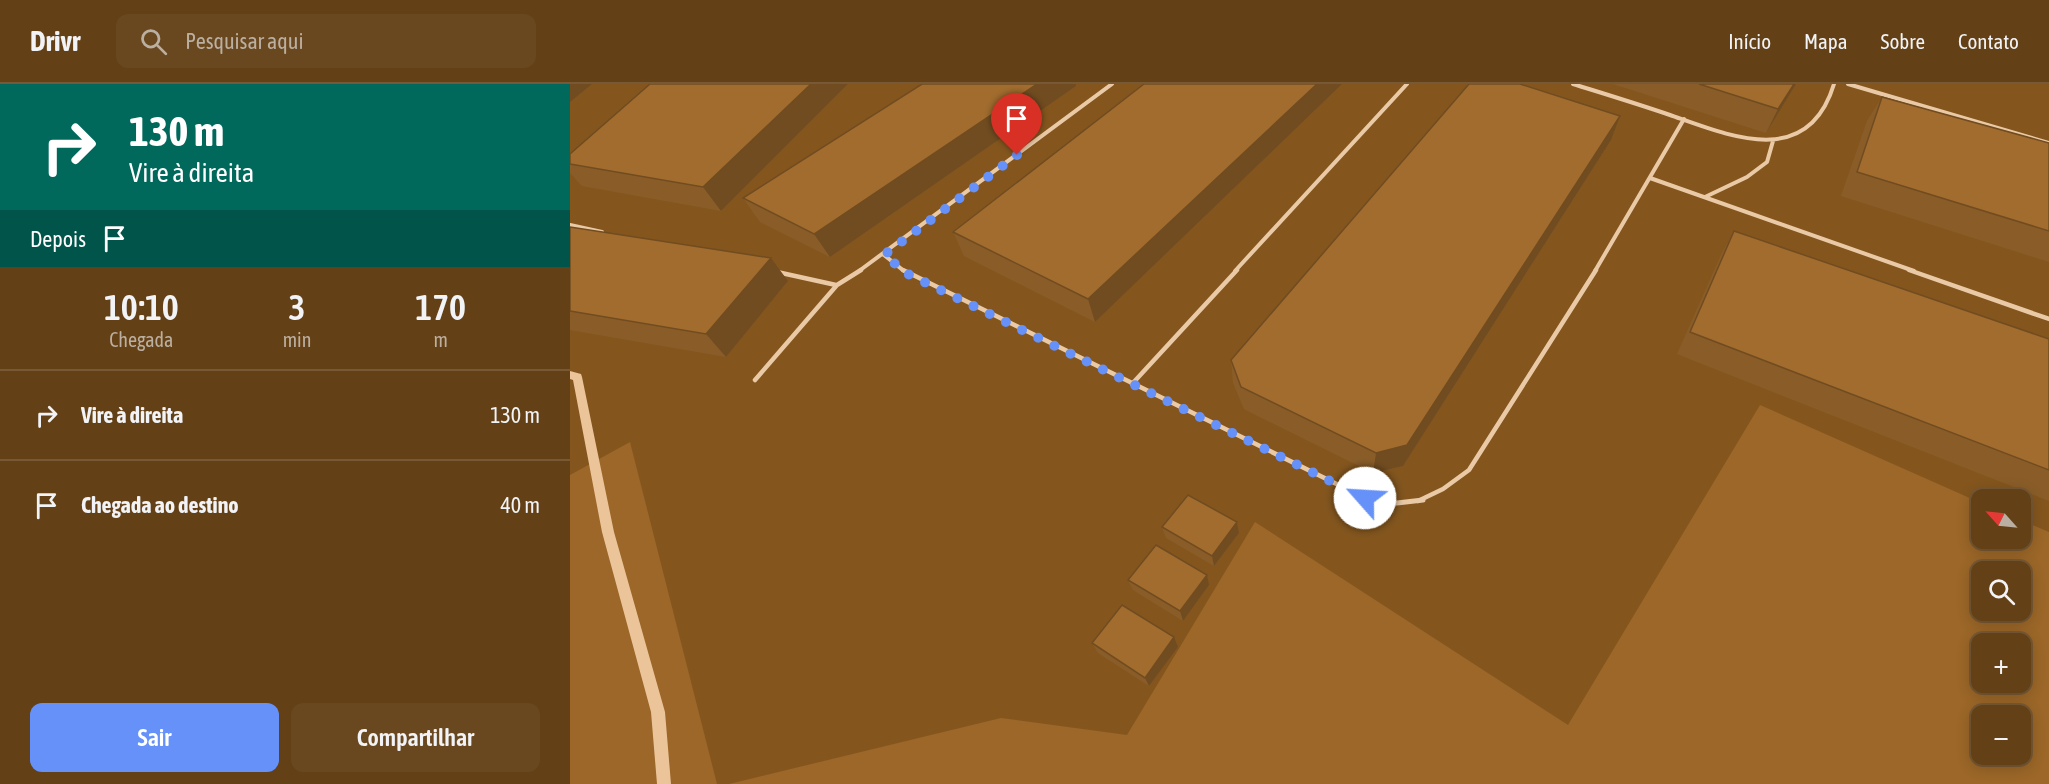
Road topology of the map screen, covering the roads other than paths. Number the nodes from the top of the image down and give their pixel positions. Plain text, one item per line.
1 (1112, 84) edge
2 (1407, 84) edge
3 (1573, 84) edge
4 (1834, 84) edge
5 (1848, 84) edge
6 (1684, 119) junction
7 (1773, 141) junction
8 (2049, 143) edge
9 (1650, 178) junction
10 (1705, 197) junction
11 (570, 225) edge
12 (605, 232) edge
13 (884, 255) junction
14 (767, 270) edge
15 (837, 285) junction
16 (2049, 319) edge
17 (755, 380) dead end
18 (1132, 384) junction

1 - 13 lane
2 - 18 lane
3 - 6 lane
4 - 7 lane
5 - 8 lane
6 - 7 lane
6 - 9 lane
7 - 10 lane
9 - 10 lane
9 - 18 lane
10 - 16 lane
11 - 12 lane
13 - 15 lane
13 - 18 lane
14 - 15 lane
15 - 17 lane

